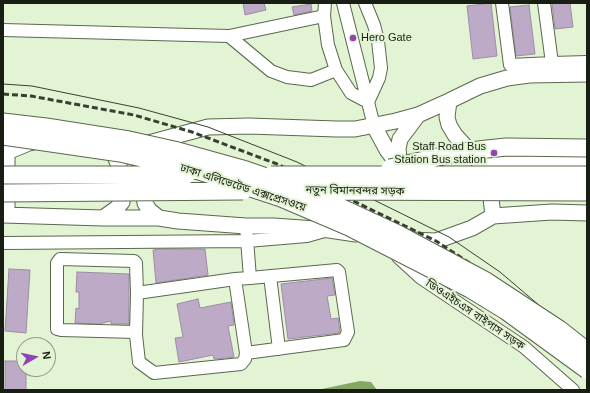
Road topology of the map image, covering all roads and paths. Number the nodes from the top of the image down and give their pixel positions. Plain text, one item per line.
1 (325, 3) edge
2 (343, 3) edge
3 (365, 3) edge
4 (502, 3) edge
5 (544, 3) edge
6 (324, 16) junction
7 (3, 30) edge
8 (229, 36) junction
9 (587, 62) edge
10 (336, 70) junction
11 (587, 74) edge
12 (368, 102) junction
13 (449, 102) junction
14 (418, 115) junction
15 (3, 122) edge
16 (374, 126) junction
17 (159, 141) junction
18 (4, 147) edge
19 (587, 148) edge
20 (112, 149) junction
21 (550, 163) junction
22 (481, 164) junction
23 (587, 164) edge
24 (403, 171) junction
25 (365, 174) junction
26 (3, 175) edge
27 (587, 175) edge
28 (587, 192) edge
29 (3, 193) edge
30 (491, 198) junction
31 (587, 202) edge
32 (552, 212) junction
33 (587, 213) edge
34 (5, 215) edge
35 (493, 216) junction
36 (104, 218) junction
37 (159, 218) junction
38 (246, 226) junction
39 (329, 230) junction
40 (379, 238) junction
41 (247, 241) junction
42 (3, 243) edge
43 (270, 276) junction
44 (250, 278) junction
45 (235, 280) junction
46 (137, 293) junction
47 (136, 332) junction
48 (279, 349) junction
49 (587, 351) edge
50 (246, 353) junction
51 (587, 370) edge
52 (573, 390) edge

1 - 6 street
2 - 12 street
3 - 12 street
4 - 5 street
5 - 9 street
6 - 8 street
6 - 10 street
7 - 8 street
8 - 10 street
10 - 12 street
11 - 13 main road
12 - 16 street
13 - 14 main road
13 - 22 main road
14 - 16 main road
14 - 24 main road
15 - 49 highway, ঢাকা এলিভেটেড এক্সপ্রেসওয়ে, bridge
16 - 17 main road
16 - 24 main road
17 - 20 main road
17 - 37 main road
18 - 20 main road
18 - 34 main road
18 - 51 highway, ঢাকা এলিভেটেড এক্সপ্রেসওয়ে, bridge
19 - 25 highway, bridge
20 - 36 main road
21 - 22 main road
21 - 23 main road
21 - 32 main road
22 - 30 main road
23 - 31 main road
24 - 30 main road
25 - 26 highway, নতুন বিমানবন্দর সড়ক, bridge
25 - 27 highway, নতুন বিমানবন্দর সড়ক, bridge
28 - 29 highway, নতুন বিমানবন্দর সড়ক, bridge
30 - 35 main road
32 - 33 main road
32 - 35 main road
34 - 36 main road
35 - 40 main road
36 - 37 main road
37 - 38 main road
38 - 39 main road
38 - 41 street
39 - 40 main road
39 - 41 street
40 - 52 street, ডিওএইচএস বাইপাস সড়ক
41 - 42 street
41 - 44 street
43 - 44 street
43 - 48 street
43 - 48 street
44 - 45 street
45 - 46 street
45 - 50 street
46 - 47 street
46 - 47 street
47 - 50 street
48 - 50 street

